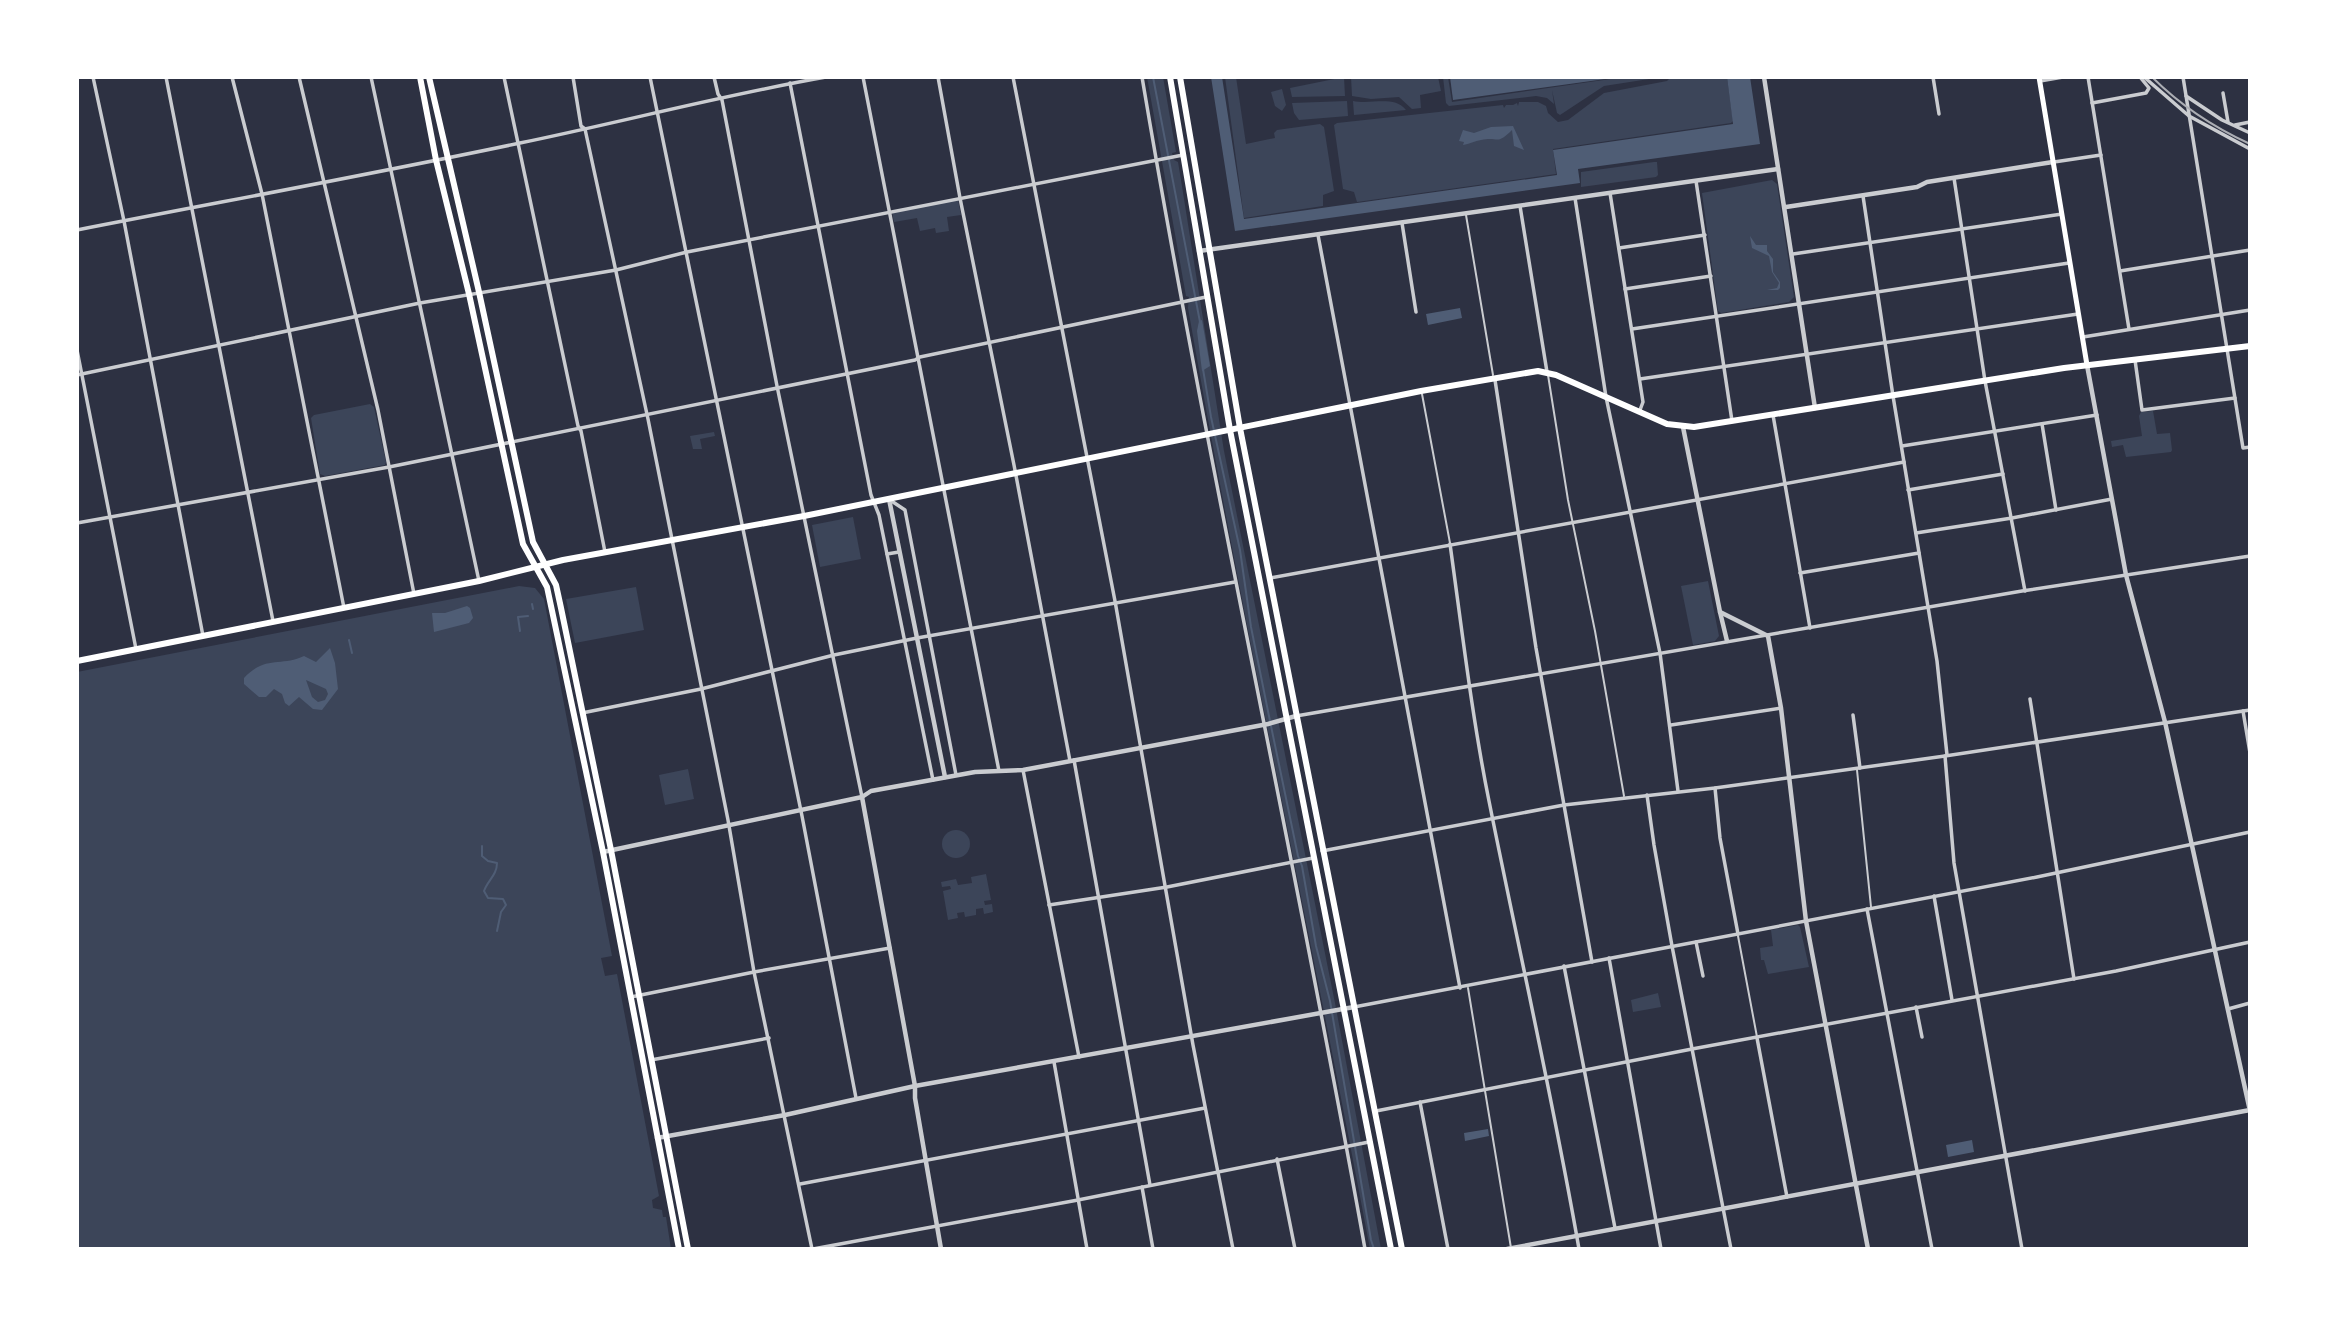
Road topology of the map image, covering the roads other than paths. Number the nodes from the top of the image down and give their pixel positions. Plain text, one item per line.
1 (93, 77) edge
2 (166, 77) edge
3 (232, 77) edge
4 (299, 77) edge
5 (371, 77) edge
6 (420, 77) edge
7 (429, 77) edge
8 (504, 77) edge
9 (573, 77) edge
10 (650, 77) edge
11 (714, 77) edge
12 (782, 77) edge
13 (826, 77) edge
14 (863, 77) edge
15 (939, 77) edge
16 (1013, 77) edge
17 (1142, 77) edge
18 (1170, 77) edge
19 (1180, 77) edge
20 (1765, 77) edge
21 (1933, 77) edge
22 (2063, 77) edge
23 (2088, 77) edge
24 (2142, 77) edge
25 (2183, 77) edge
26 (2040, 79) edge
27 (790, 83) junction
28 (783, 84) junction
29 (2223, 93) dead end
30 (2186, 96) junction
31 (720, 97) junction
32 (2092, 103) junction
33 (657, 112) junction
34 (1939, 114) dead end
35 (2189, 116) junction
36 (2250, 122) edge
37 (2230, 124) junction
38 (585, 129) junction
39 (2250, 133) edge
40 (517, 144) junction
41 (2250, 149) edge
42 (1183, 155) junction
43 (2101, 155) junction
44 (446, 157) junction
45 (436, 160) junction
46 (1159, 160) junction
47 (2053, 162) junction
48 (1778, 169) junction
49 (390, 170) junction
50 (1954, 178) junction
51 (1696, 181) junction
52 (324, 183) junction
53 (1034, 183) junction
54 (1610, 193) junction
55 (262, 194) junction
56 (1863, 196) junction
57 (960, 198) junction
58 (1575, 198) junction
59 (1520, 206) junction
60 (1786, 206) junction
61 (191, 208) junction
62 (888, 212) junction
63 (1465, 214) junction
64 (2062, 214) junction
65 (124, 220) junction
66 (1402, 223) junction
67 (818, 226) junction
68 (1962, 229) junction
69 (77, 230) edge
70 (1318, 235) junction
71 (1705, 235) junction
72 (749, 240) junction
73 (1870, 243) junction
74 (1619, 248) junction
75 (1208, 249) junction
76 (2250, 250) edge
77 (1198, 251) junction
78 (687, 252) junction
79 (1793, 254) junction
80 (2213, 256) junction
81 (2070, 263) junction
82 (616, 270) junction
83 (2120, 271) junction
84 (1711, 276) junction
85 (1969, 278) junction
86 (546, 281) junction
87 (1625, 289) junction
88 (479, 292) junction
89 (1877, 292) junction
90 (469, 294) junction
91 (1203, 298) junction
92 (1184, 302) junction
93 (421, 303) junction
94 (1800, 304) junction
95 (2250, 310) edge
96 (1416, 312) dead end
97 (2078, 314) junction
98 (2222, 314) junction
99 (356, 315) junction
100 (1717, 316) junction
101 (1063, 327) junction
102 (1632, 329) junction
103 (1977, 329) junction
104 (2129, 329) junction
105 (290, 330) junction
106 (2082, 337) junction
107 (988, 342) junction
108 (1885, 343) junction
109 (219, 345) junction
110 (2250, 346) edge
111 (2228, 349) junction
112 (77, 350) edge
113 (1808, 354) junction
114 (150, 359) junction
115 (917, 359) junction
116 (2135, 360) junction
117 (2087, 365) junction
118 (1724, 367) junction
119 (1547, 372) junction
120 (847, 373) junction
121 (79, 374) edge
122 (1494, 378) junction
123 (1640, 379) junction
124 (1985, 381) junction
125 (777, 386) junction
126 (1421, 391) junction
127 (1893, 396) junction
128 (1606, 397) junction
129 (2235, 398) junction
130 (718, 399) junction
131 (1349, 405) junction
132 (1815, 409) junction
133 (1639, 412) junction
134 (647, 415) junction
135 (1773, 415) junction
136 (2097, 415) junction
137 (1732, 422) junction
138 (2042, 424) junction
139 (1683, 427) junction
140 (1240, 428) junction
141 (579, 429) junction
142 (1230, 430) junction
143 (1995, 432) junction
144 (1208, 434) junction
145 (512, 443) junction
146 (502, 444) junction
147 (1901, 446) junction
148 (2250, 447) edge
149 (453, 453) junction
150 (1088, 458) junction
151 (1904, 462) junction
152 (390, 467) junction
153 (1016, 473) junction
154 (2003, 474) junction
155 (319, 478) junction
156 (1784, 482) junction
157 (943, 488) junction
158 (1909, 490) junction
159 (248, 491) junction
160 (889, 499) junction
161 (1697, 499) junction
162 (2112, 499) junction
163 (874, 502) junction
164 (178, 503) junction
165 (2056, 510) junction
166 (1629, 512) junction
167 (109, 516) junction
168 (804, 516) junction
169 (2012, 518) junction
170 (77, 523) edge
171 (1573, 523) junction
172 (742, 528) junction
173 (1519, 533) junction
174 (1916, 533) junction
175 (671, 541) junction
176 (1451, 544) junction
177 (605, 552) junction
178 (900, 552) junction
179 (1919, 553) junction
180 (887, 554) junction
181 (2250, 556) edge
182 (1378, 557) junction
183 (545, 565) junction
184 (535, 568) junction
185 (1800, 573) junction
186 (2126, 575) junction
187 (1270, 578) junction
188 (479, 581) junction
189 (1235, 582) junction
190 (2025, 591) junction
191 (414, 594) junction
192 (1116, 604) junction
193 (1929, 607) junction
194 (344, 608) junction
195 (1720, 612) junction
196 (1044, 616) junction
197 (274, 622) junction
198 (1811, 628) junction
199 (971, 629) junction
200 (203, 636) junction
201 (929, 636) junction
202 (1768, 636) junction
203 (917, 638) junction
204 (904, 640) junction
205 (1727, 641) junction
206 (136, 649) junction
207 (1660, 653) junction
208 (834, 655) junction
209 (77, 661) edge
210 (1601, 663) junction
211 (773, 672) junction
212 (1541, 674) junction
213 (1469, 686) junction
214 (701, 690) junction
215 (1404, 697) junction
216 (2030, 699) dead end
217 (1781, 708) junction
218 (2250, 710) edge
219 (2243, 711) junction
220 (579, 714) junction
221 (1853, 715) dead end
222 (1296, 716) junction
223 (1282, 721) junction
224 (2165, 722) junction
225 (1266, 724) junction
226 (1671, 725) junction
227 (2037, 741) junction
228 (1140, 748) junction
229 (2250, 753) edge
230 (1946, 756) junction
231 (1072, 761) junction
232 (1859, 768) junction
233 (1023, 770) junction
234 (999, 771) junction
235 (956, 775) junction
236 (945, 777) junction
237 (1790, 777) junction
238 (933, 779) junction
239 (1715, 788) junction
240 (1678, 792) junction
241 (1647, 795) junction
242 (862, 797) junction
243 (1625, 797) junction
244 (1564, 805) junction
245 (800, 810) junction
246 (1493, 818) junction
247 (729, 825) junction
248 (1429, 831) junction
249 (2250, 832) edge
250 (2192, 845) junction
251 (607, 851) junction
252 (1322, 851) junction
253 (1310, 859) junction
254 (1293, 862) junction
255 (2058, 873) junction
256 (1164, 887) junction
257 (1960, 891) junction
258 (1934, 896) junction
259 (1097, 897) junction
260 (1049, 905) junction
261 (1869, 908) junction
262 (1806, 920) junction
263 (1738, 934) junction
264 (1696, 942) junction
265 (2250, 943) edge
266 (1672, 946) junction
267 (890, 948) junction
268 (2216, 950) junction
269 (1609, 958) junction
270 (829, 959) junction
271 (1592, 962) junction
272 (1564, 966) junction
273 (754, 972) junction
274 (1526, 973) junction
275 (1703, 976) dead end
276 (2074, 979) junction
277 (1468, 986) junction
278 (1460, 988) junction
279 (634, 996) junction
280 (1978, 996) junction
281 (1952, 1000) junction
282 (2250, 1003) edge
283 (1354, 1007) junction
284 (1916, 1007) junction
285 (1339, 1008) junction
286 (2228, 1009) junction
287 (1323, 1011) junction
288 (1887, 1013) junction
289 (1826, 1026) junction
290 (1192, 1036) junction
291 (1922, 1037) dead end
292 (769, 1038) junction
293 (1757, 1038) junction
294 (1124, 1049) junction
295 (1692, 1049) junction
296 (1079, 1057) junction
297 (651, 1060) junction
298 (1054, 1061) junction
299 (1628, 1062) junction
300 (1583, 1070) junction
301 (1546, 1078) junction
302 (915, 1086) junction
303 (1485, 1089) junction
304 (856, 1098) junction
305 (1420, 1102) junction
306 (1205, 1108) junction
307 (1374, 1111) junction
308 (2250, 1111) edge
309 (785, 1115) junction
310 (1139, 1121) junction
311 (1068, 1135) junction
312 (661, 1137) junction
313 (1366, 1142) junction
314 (1348, 1146) junction
315 (2007, 1156) junction
316 (1277, 1159) junction
317 (925, 1160) junction
318 (1217, 1171) junction
319 (1917, 1172) junction
320 (800, 1184) junction
321 (1855, 1184) junction
322 (1150, 1185) junction
323 (1142, 1187) junction
324 (1787, 1197) junction
325 (1078, 1200) junction
326 (1723, 1209) junction
327 (1656, 1222) junction
328 (937, 1225) junction
329 (1615, 1229) junction
330 (1577, 1236) junction
331 (679, 1249) edge
332 (688, 1249) edge
333 (813, 1249) edge
334 (941, 1249) edge
335 (1087, 1249) edge
336 (1153, 1249) edge
337 (1233, 1249) edge
338 (1295, 1249) edge
339 (1365, 1249) edge
340 (1391, 1249) edge
341 (1402, 1249) edge
342 (1448, 1249) edge
343 (1510, 1249) edge
344 (1579, 1249) edge
345 (1661, 1249) edge
346 (1731, 1249) edge
347 (1868, 1249) edge
348 (1932, 1249) edge
349 (2022, 1249) edge

1 - 65 street
2 - 61 street
3 - 55 street
4 - 52 street
5 - 49 street
6 - 45 main road
7 - 44 main road
8 - 40 street
9 - 38 street
10 - 33 street
11 - 31 street
12 - 28 street
13 - 27 street
14 - 62 street
15 - 57 street
16 - 53 street
17 - 46 street
18 - 42 main road
19 - 75 main road
20 - 48 street
21 - 34 street
22 - 26 street
23 - 32 street
24 - 32 street
24 - 35 street
25 - 30 street
26 - 47 main road
27 - 28 street
27 - 67 street
28 - 31 street
29 - 37 street
30 - 35 street
30 - 37 street
31 - 33 street
31 - 72 street
32 - 43 street
33 - 38 street
33 - 78 street
35 - 41 street
35 - 80 street
36 - 37 street
37 - 39 street
38 - 40 street
38 - 82 street
40 - 44 street
40 - 86 street
42 - 46 street
42 - 77 main road
43 - 47 street
43 - 83 street
44 - 45 street
44 - 88 main road
45 - 49 street
45 - 90 main road
46 - 53 street
46 - 92 street
47 - 50 street
47 - 64 main road
48 - 51 street
48 - 60 street
49 - 52 street
49 - 93 street
50 - 56 street
50 - 68 street
51 - 54 street
51 - 71 street
52 - 55 street
52 - 99 street
53 - 57 street
53 - 101 street
54 - 58 street
54 - 74 street
55 - 61 street
55 - 105 street
56 - 60 street
56 - 73 street
57 - 62 street
57 - 107 street
58 - 59 street
58 - 128 street
59 - 63 street
59 - 119 street
60 - 79 street
61 - 65 street
61 - 109 street
62 - 67 street
62 - 115 street
63 - 66 street
63 - 122 lane
64 - 68 street
64 - 81 main road
65 - 69 street
65 - 114 street
66 - 70 street
66 - 96 street
67 - 72 street
67 - 120 street
68 - 73 street
68 - 85 street
70 - 75 street
70 - 131 street
71 - 74 street
71 - 84 street
72 - 78 street
72 - 125 street
73 - 79 street
73 - 89 street
74 - 87 street
75 - 77 street
75 - 140 main road
76 - 80 street
77 - 91 main road
78 - 82 street
78 - 130 street
79 - 94 street
80 - 83 street
80 - 98 street
81 - 85 street
81 - 97 main road
82 - 86 street
82 - 134 street
83 - 104 street
84 - 87 street
84 - 100 street
85 - 89 street
85 - 103 street
86 - 88 street
86 - 141 street
87 - 102 street
88 - 90 street
88 - 145 main road
89 - 94 street
89 - 108 street
90 - 93 street
90 - 146 main road
91 - 92 street
91 - 142 main road
92 - 101 street
92 - 144 street
93 - 99 street
93 - 149 street
94 - 100 street
94 - 113 street
95 - 98 street
97 - 103 street
97 - 106 main road
98 - 104 street
98 - 111 street
99 - 105 street
99 - 152 street
100 - 102 street
100 - 118 street
101 - 107 street
101 - 150 street
102 - 123 street
103 - 108 street
103 - 124 street
104 - 106 street
105 - 109 street
105 - 155 street
106 - 117 main road
107 - 115 street
107 - 153 street
108 - 113 street
108 - 127 street
109 - 114 street
109 - 159 street
110 - 111 main road
111 - 116 main road
111 - 129 street
112 - 121 street
113 - 118 street
113 - 132 street
114 - 121 street
114 - 164 street
115 - 120 street
115 - 157 street
116 - 117 main road
116 - 129 street
117 - 124 main road
117 - 136 street
118 - 123 street
118 - 137 street
119 - 122 main road
119 - 128 main road
119 - 171 lane
120 - 125 street
120 - 163 street
121 - 167 street
122 - 126 main road
122 - 173 street
123 - 133 street
124 - 127 main road
124 - 143 street
125 - 130 street
125 - 168 street
126 - 131 main road
126 - 176 lane
127 - 132 main road
127 - 147 street
128 - 133 main road
128 - 166 street
129 - 148 street
130 - 134 street
130 - 172 street
131 - 140 main road
131 - 182 street
132 - 135 main road
133 - 139 main road
134 - 141 street
134 - 175 street
135 - 137 main road
135 - 156 street
136 - 138 street
136 - 162 street
137 - 139 main road
138 - 143 street
138 - 165 street
139 - 161 street
140 - 142 main road
140 - 187 main road
141 - 145 street
141 - 177 street
142 - 144 main road
142 - 223 main road
143 - 147 street
143 - 154 street
144 - 150 main road
144 - 189 street
145 - 146 street
145 - 183 main road
146 - 149 street
146 - 184 main road
147 - 151 street
149 - 152 street
149 - 188 street
150 - 153 main road
150 - 192 street
151 - 156 street
151 - 158 street
152 - 155 street
152 - 191 street
153 - 157 main road
153 - 196 street
154 - 158 street
154 - 169 street
155 - 159 street
155 - 194 street
156 - 161 street
156 - 185 street
157 - 160 main road
157 - 199 street
158 - 174 street
159 - 164 street
159 - 197 street
160 - 163 main road
160 - 178 street
160 - 201 street
161 - 166 street
161 - 195 street
162 - 165 street
162 - 186 street
163 - 168 main road
163 - 180 street
164 - 167 street
164 - 200 street
165 - 169 street
166 - 171 street
166 - 207 street
167 - 170 street
167 - 206 street
168 - 172 main road
168 - 208 street
169 - 174 street
169 - 190 street
171 - 173 street
171 - 210 lane
172 - 175 main road
172 - 211 street
173 - 176 street
173 - 212 street
174 - 179 street
175 - 177 main road
175 - 214 street
176 - 182 street
176 - 213 street
177 - 183 main road
178 - 180 street
178 - 203 street
179 - 185 street
179 - 193 street
180 - 204 street
181 - 186 street
182 - 187 street
182 - 215 street
183 - 184 main road
183 - 220 main road
184 - 188 main road
184 - 220 main road
185 - 198 street
186 - 190 street
186 - 224 street
187 - 222 main road
188 - 191 main road
189 - 192 street
189 - 225 street
190 - 193 street
191 - 194 main road
192 - 196 street
192 - 228 street
193 - 198 street
193 - 230 street
194 - 197 main road
195 - 202 street
195 - 205 street
196 - 199 street
196 - 231 street
197 - 200 main road
198 - 202 street
199 - 201 street
199 - 234 street
200 - 206 main road
201 - 203 street
201 - 235 street
202 - 205 street
202 - 217 street
203 - 204 street
203 - 236 street
204 - 208 street
204 - 238 street
205 - 207 street
206 - 209 main road
207 - 210 street
207 - 226 street
208 - 211 street
208 - 242 street
210 - 212 street
210 - 243 lane
211 - 214 street
211 - 245 street
212 - 213 street
212 - 244 street
213 - 215 street
213 - 246 street
214 - 220 street
214 - 247 street
215 - 222 street
215 - 248 street
216 - 227 street
217 - 226 street
217 - 237 street
218 - 219 street
219 - 224 street
219 - 229 street
220 - 251 main road
221 - 232 street
222 - 223 street
222 - 252 main road
223 - 225 street
223 - 253 main road
224 - 227 street
224 - 250 street
225 - 228 street
225 - 254 street
226 - 240 street
227 - 230 street
227 - 255 street
228 - 231 street
228 - 256 street
230 - 232 street
230 - 257 street
231 - 233 street
231 - 259 street
232 - 237 street
232 - 261 lane
233 - 234 street
233 - 260 street
234 - 235 street
235 - 236 street
236 - 238 street
237 - 239 street
237 - 262 street
238 - 242 street
239 - 240 street
239 - 263 street
240 - 241 street
241 - 243 street
241 - 266 street
242 - 245 street
242 - 267 street
243 - 244 street
244 - 246 street
244 - 271 street
245 - 247 street
245 - 270 street
246 - 248 street
246 - 274 street
247 - 251 street
247 - 273 street
248 - 252 street
248 - 278 street
249 - 250 street
250 - 255 street
250 - 268 street
251 - 279 main road
252 - 283 main road
253 - 254 street
253 - 285 main road
254 - 256 street
254 - 287 street
255 - 257 street
255 - 276 street
256 - 259 street
256 - 290 street
257 - 258 street
257 - 280 street
258 - 261 street
258 - 281 street
259 - 260 street
259 - 294 street
260 - 296 street
261 - 262 street
261 - 288 street
262 - 263 street
262 - 289 street
263 - 264 street
263 - 293 lane
264 - 266 street
264 - 275 street
265 - 268 street
266 - 269 street
266 - 295 street
267 - 270 street
267 - 302 street
268 - 276 street
268 - 286 street
269 - 271 street
269 - 299 street
270 - 273 street
270 - 304 street
271 - 272 street
272 - 274 street
272 - 300 street
273 - 279 street
273 - 292 street
274 - 277 street
274 - 301 street
276 - 280 street
277 - 278 street
277 - 303 lane
278 - 283 street
279 - 297 main road
279 - 312 main road
280 - 281 street
280 - 315 street
281 - 284 street
282 - 286 street
283 - 285 street
283 - 307 main road
284 - 288 street
284 - 291 street
285 - 287 street
285 - 313 main road
286 - 308 street
287 - 290 street
287 - 314 street
288 - 289 street
288 - 319 street
289 - 293 street
289 - 321 street
290 - 294 street
290 - 306 street
292 - 297 street
292 - 309 street
293 - 295 street
293 - 324 street
294 - 296 street
294 - 310 street
295 - 299 street
295 - 326 street
296 - 298 street
297 - 312 main road
298 - 302 street
298 - 311 street
299 - 300 street
299 - 327 street
300 - 301 street
300 - 329 street
301 - 303 street
301 - 330 street
302 - 304 street
302 - 317 street
303 - 305 street
303 - 343 lane
304 - 309 street
305 - 307 street
305 - 342 street
306 - 310 street
306 - 318 street
307 - 341 main road
308 - 315 street
309 - 312 street
309 - 320 street
310 - 311 street
310 - 322 street
311 - 317 street
311 - 325 street
312 - 331 main road
312 - 332 main road
313 - 314 street
313 - 340 main road
314 - 316 street
314 - 339 street
315 - 319 street
315 - 349 street
316 - 318 street
316 - 338 street
317 - 320 street
317 - 328 street
318 - 322 street
318 - 337 street
319 - 321 street
319 - 348 street
320 - 333 street
321 - 324 street
321 - 347 street
322 - 323 street
323 - 325 street
323 - 336 street
324 - 326 street
325 - 328 street
325 - 335 street
326 - 327 street
326 - 346 street
327 - 329 street
327 - 345 street
328 - 333 street
328 - 334 street
329 - 330 street
330 - 343 street
330 - 344 street

